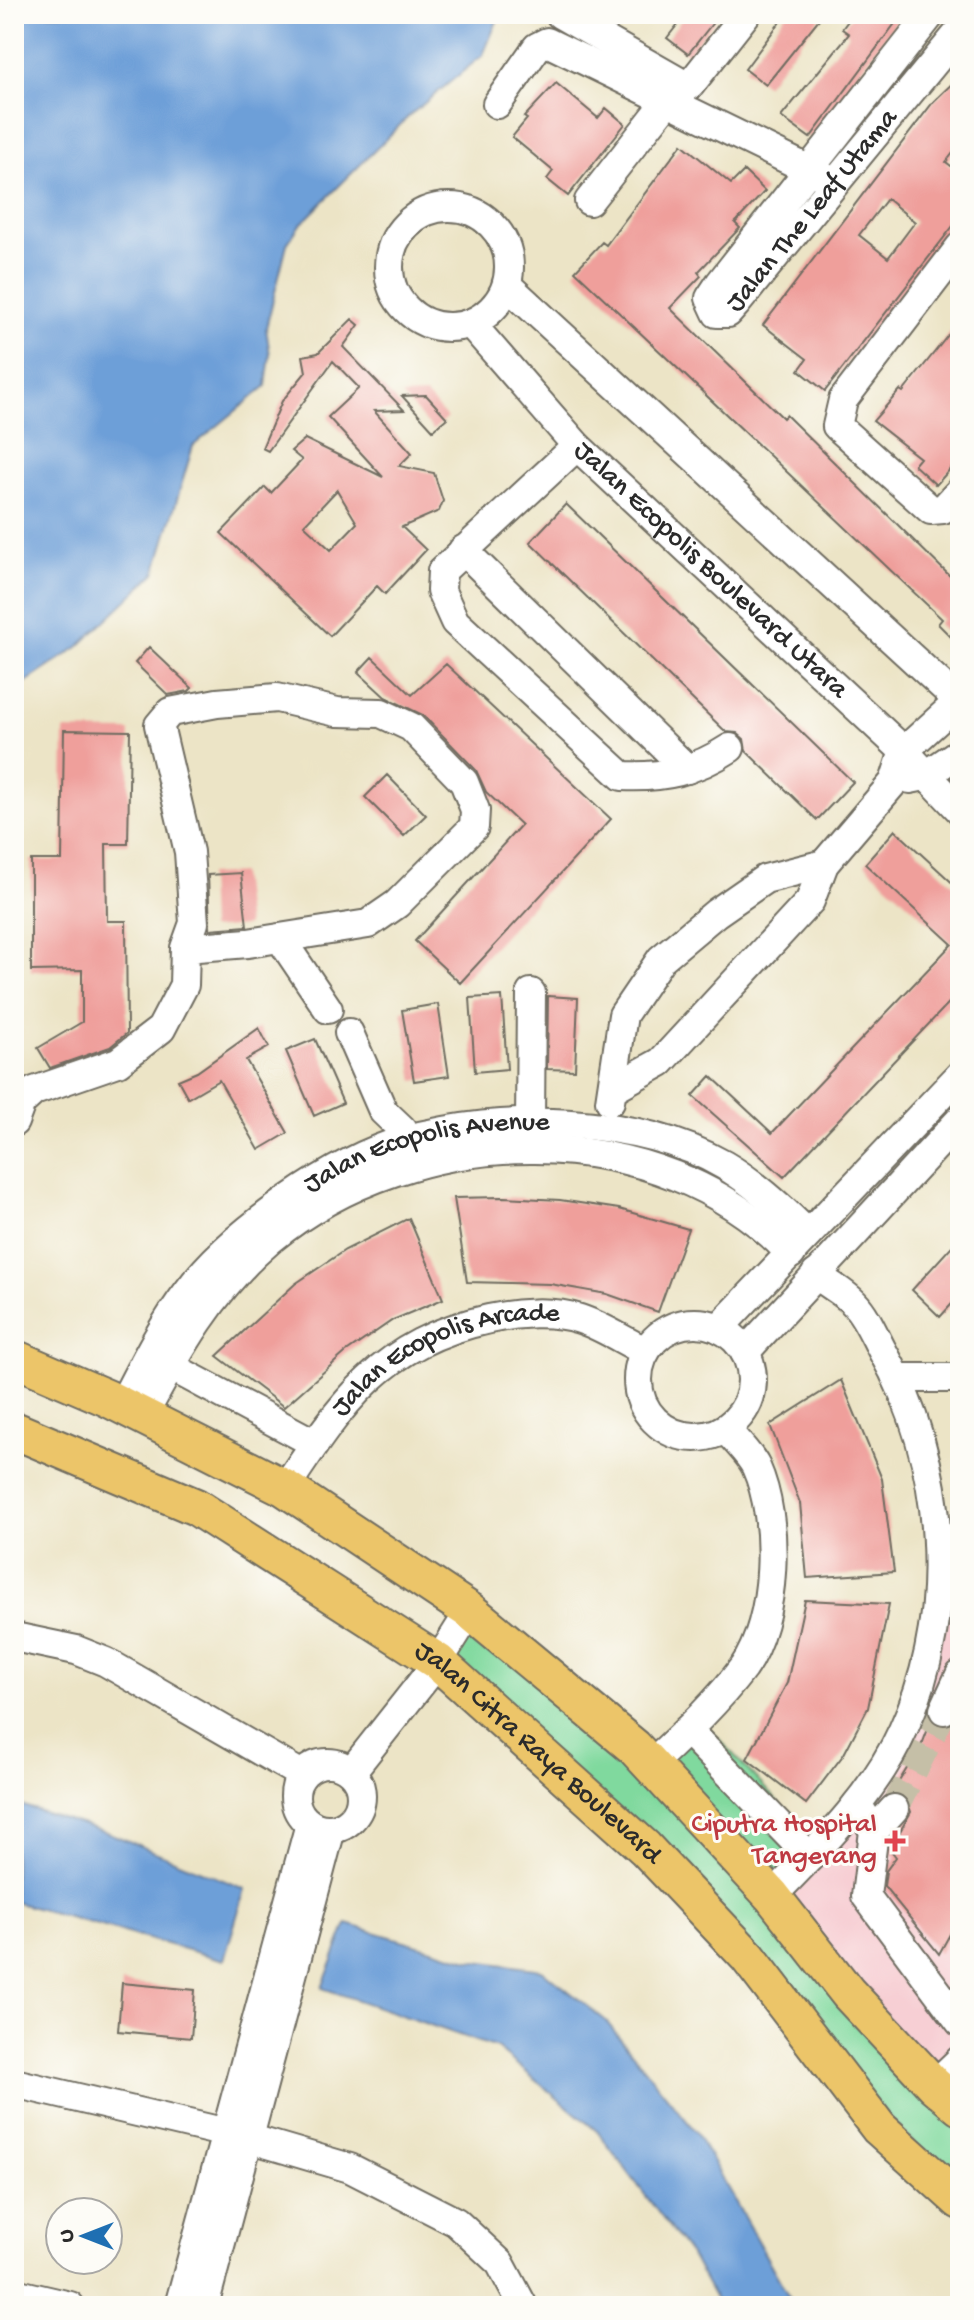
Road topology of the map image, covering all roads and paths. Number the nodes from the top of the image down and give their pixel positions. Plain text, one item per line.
1 (560, 14) edge
2 (746, 14) edge
3 (931, 14) edge
4 (960, 31) edge
5 (669, 99) junction
6 (497, 104) dead end
7 (823, 176) junction
8 (589, 201) dead end
9 (960, 247) edge
10 (507, 285) junction
11 (471, 324) junction
12 (577, 446) junction
13 (960, 491) edge
14 (463, 550) junction
15 (960, 701) edge
16 (730, 748) dead end
17 (904, 751) junction
18 (960, 752) edge
19 (687, 769) junction
20 (925, 776) junction
21 (894, 782) junction
22 (960, 810) edge
23 (824, 864) junction
24 (280, 938) junction
25 (185, 948) junction
26 (531, 993) dead end
27 (328, 1009) dead end
28 (349, 1033) dead end
29 (960, 1075) edge
30 (614, 1088) junction
31 (960, 1120) edge
32 (14, 1122) edge
33 (530, 1124) junction
34 (600, 1142) junction
35 (410, 1153) junction
36 (800, 1244) junction
37 (824, 1264) junction
38 (719, 1328) junction
39 (645, 1351) junction
40 (745, 1352) junction
41 (151, 1357) junction
42 (14, 1358) edge
43 (898, 1378) junction
44 (960, 1378) edge
45 (133, 1410) junction
46 (726, 1429) junction
47 (14, 1430) edge
48 (314, 1443) junction
49 (285, 1488) junction
50 (949, 1578) edge
51 (470, 1611) junction
52 (14, 1637) edge
53 (930, 1648) junction
54 (960, 1659) edge
55 (438, 1662) junction
56 (960, 1675) edge
57 (944, 1710) tunnel mouth
58 (687, 1730) junction
59 (650, 1765) junction
60 (351, 1772) junction
61 (302, 1775) junction
62 (857, 1804) junction
63 (894, 1809) tunnel mouth
64 (320, 1827) junction
65 (874, 1831) junction
66 (810, 1857) junction
67 (772, 1896) junction
68 (960, 2022) edge
69 (960, 2060) edge
70 (14, 2083) edge
71 (947, 2096) edge
72 (237, 2137) junction
73 (960, 2201) edge
74 (14, 2293) edge
75 (70, 2306) edge
76 (179, 2306) edge
77 (204, 2306) edge
78 (523, 2306) edge

1 - 2 street
3 - 7 street, Jalan The Leaf Utama
4 - 7 street, Jalan The Leaf Utama
5 - 6 street
5 - 7 street
5 - 8 street
7 - 7 street, Jalan The Leaf Utama
9 - 13 street
10 - 11 street
10 - 11 street
10 - 15 street
11 - 12 street, Jalan Ecopolis Boulevard Utara
12 - 14 street
12 - 17 street, Jalan Ecopolis Boulevard Utara
14 - 19 street
14 - 19 street
15 - 17 street
16 - 19 street
17 - 20 street, Jalan Ecopolis Boulevard Utara
17 - 21 street
18 - 20 street
20 - 21 street
20 - 22 street, Jalan Ecopolis Boulevard Utara
21 - 23 street
23 - 30 street
23 - 30 street
24 - 25 street
24 - 25 street
24 - 27 street
25 - 32 street
26 - 33 street
28 - 35 street
29 - 36 street
30 - 34 street
31 - 37 street
33 - 34 street, Jalan Ecopolis Avenue
33 - 35 street, Jalan Ecopolis Avenue
34 - 35 street, Jalan Ecopolis Avenue
34 - 36 street, Jalan Ecopolis Avenue
35 - 41 street, Jalan Ecopolis Avenue
36 - 38 street
37 - 40 street
37 - 43 street
38 - 39 street
38 - 40 street
39 - 46 street
39 - 48 street, Jalan Ecopolis Arcade
40 - 46 street
41 - 45 street, Jalan Ecopolis Avenue
41 - 48 street
42 - 45 main road
43 - 44 street
43 - 50 street
45 - 49 main road
46 - 58 street
47 - 55 main road, Jalan Citra Raya Boulevard
48 - 49 street, Jalan Ecopolis Arcade
49 - 51 main road
50 - 53 street
51 - 55 street
51 - 59 main road
52 - 61 street
53 - 54 street
53 - 62 street
55 - 60 street
55 - 73 main road, Jalan Citra Raya Boulevard
56 - 57 street
58 - 59 street
58 - 66 street
59 - 67 main road
60 - 61 street
60 - 64 street
61 - 64 street
62 - 65 street
62 - 66 street
63 - 65 street
64 - 72 street
65 - 68 street
66 - 67 street
67 - 71 main road
69 - 71 street
70 - 72 street
72 - 76 street
72 - 77 street
72 - 78 street
74 - 75 street

